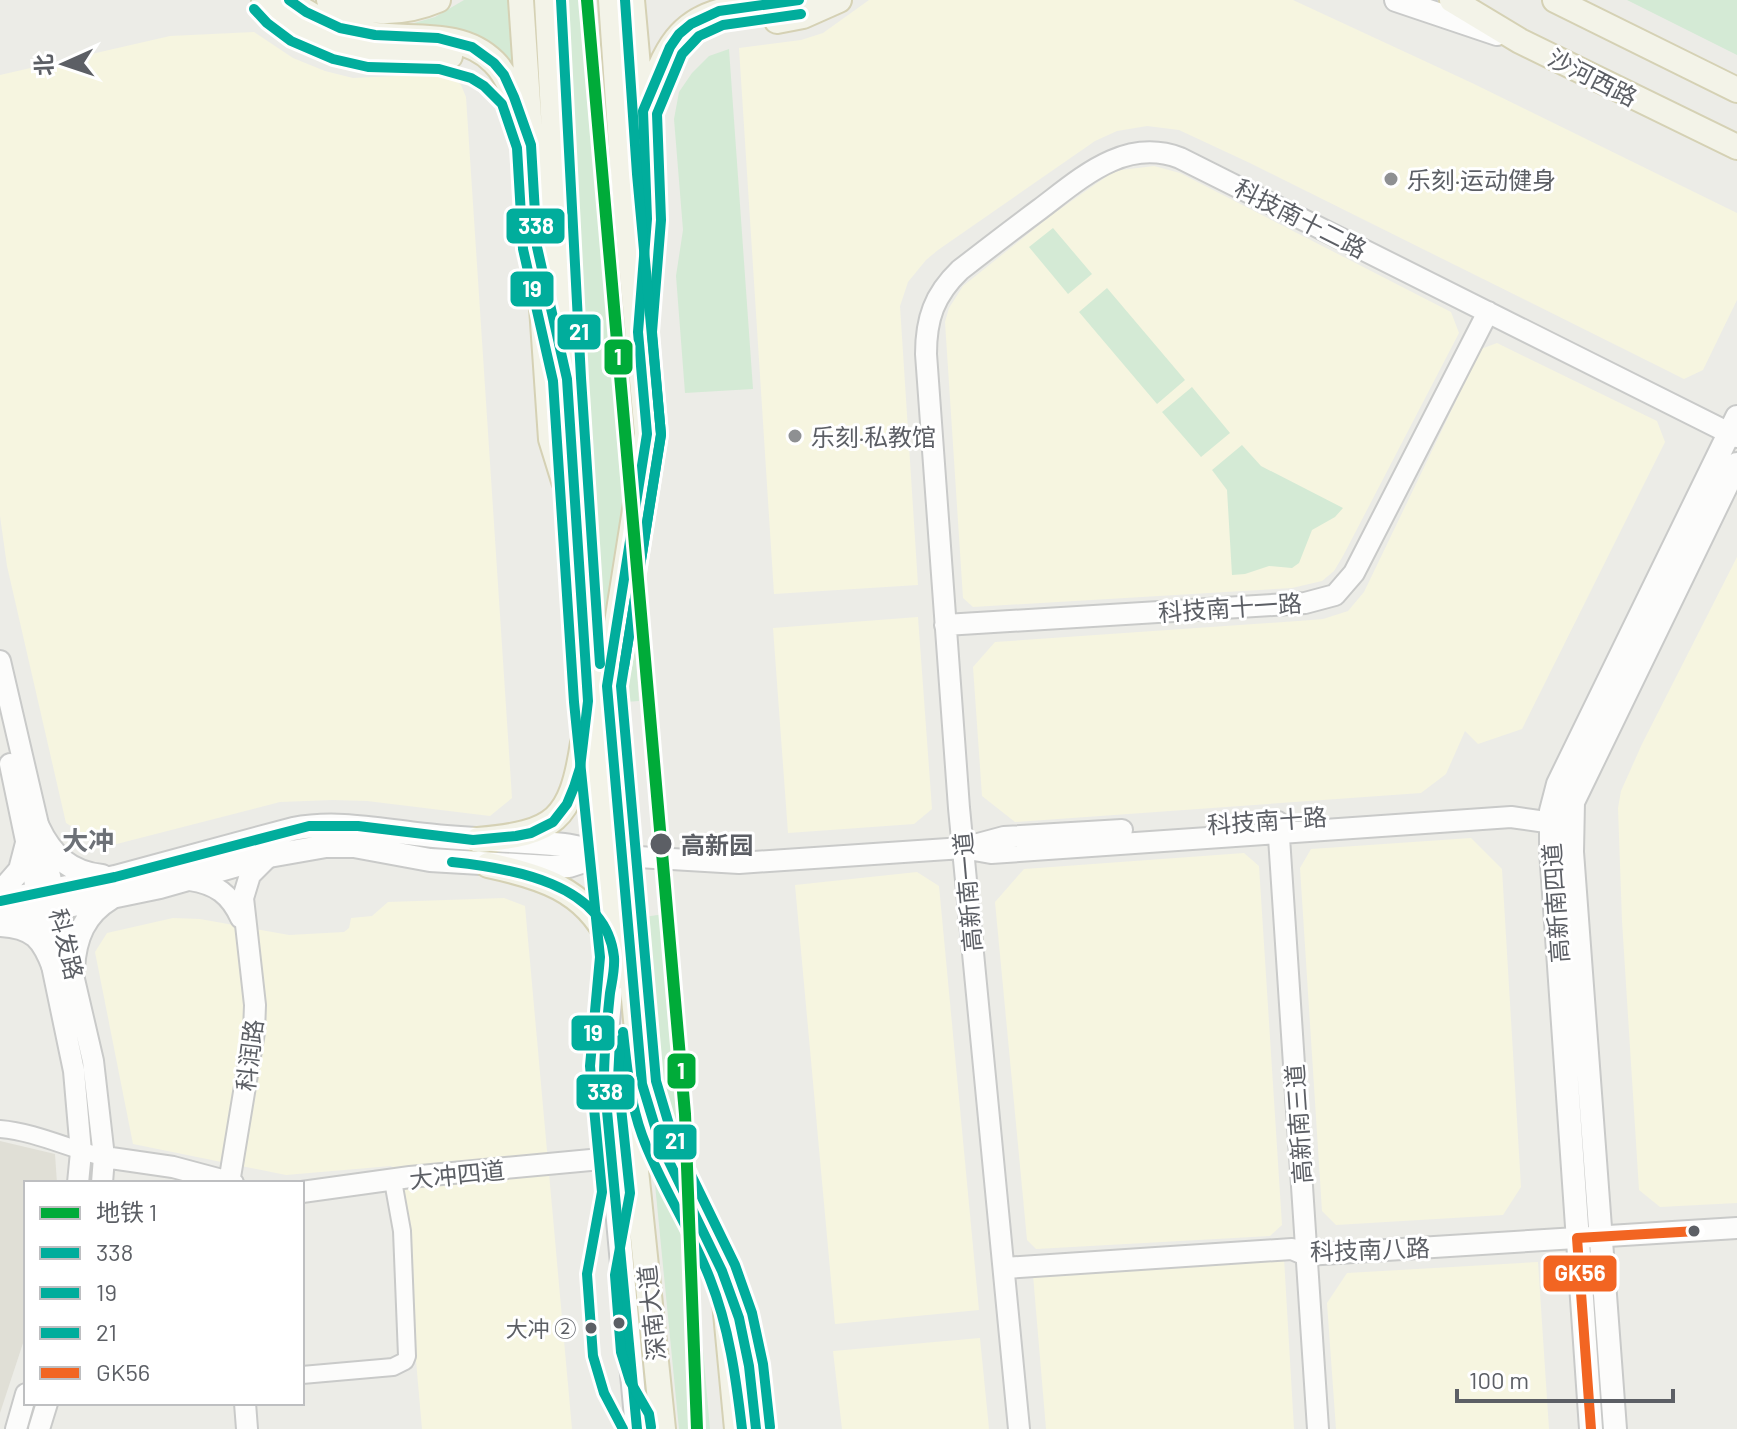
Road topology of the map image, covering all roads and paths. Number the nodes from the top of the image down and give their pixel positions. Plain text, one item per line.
1 (264, 0) edge
2 (289, 0) edge
3 (329, 0) edge
4 (438, 0) edge
5 (521, 0) edge
6 (547, 0) edge
7 (611, 0) edge
8 (632, 0) edge
9 (799, 0) edge
10 (839, 0) edge
11 (1396, 0) edge
12 (1452, 0) edge
13 (1555, 0) edge
14 (1520, 41) junction
15 (659, 70) junction
16 (1737, 90) edge
17 (514, 97) junction
18 (643, 111) junction
19 (531, 145) junction
20 (1731, 147) edge
21 (537, 247) junction
22 (1488, 312) junction
23 (638, 332) junction
24 (926, 354) joint
25 (567, 379) junction
26 (1734, 429) edge
27 (1737, 464) edge
28 (576, 522) junction
29 (945, 625) junction
30 (0, 661) edge
31 (588, 701) junction
32 (0, 721) edge
33 (1561, 819) junction
34 (1278, 826) junction
35 (33, 835) junction
36 (478, 840) junction
37 (963, 848) junction
38 (269, 856) junction
39 (612, 856) junction
40 (488, 865) junction
41 (190, 880) junction
42 (115, 886) junction
43 (0, 893) edge
44 (0, 901) edge
45 (48, 901) junction
46 (0, 922) edge
47 (246, 927) junction
48 (614, 957) junction
49 (64, 968) junction
50 (0, 1129) edge
51 (81, 1152) junction
52 (104, 1157) junction
53 (612, 1158) junction
54 (78, 1181) edge
55 (102, 1181) edge
56 (224, 1181) edge
57 (231, 1181) edge
58 (393, 1181) junction
59 (304, 1192) edge
60 (1737, 1228) edge
61 (1601, 1237) junction
62 (1577, 1238) junction
63 (1306, 1255) junction
64 (1005, 1268) junction
65 (722, 1271) junction
66 (304, 1375) edge
67 (24, 1401) edge
68 (46, 1405) edge
69 (245, 1405) edge
70 (16, 1429) edge
71 (39, 1429) edge
72 (247, 1429) edge
73 (637, 1429) edge
74 (663, 1429) edge
75 (737, 1429) edge
76 (756, 1429) edge
77 (1019, 1429) edge
78 (1318, 1429) edge
79 (1591, 1429) edge
80 (1615, 1429) edge

1 - 17 main road
2 - 17 main road
3 - 4 main road
5 - 19 main road
6 - 25 main road, 深南大道
7 - 23 main road, 深南大道
8 - 18 main road
9 - 15 main road
10 - 15 main road
11 - 14 main road
12 - 14 main road, 沙河西路
13 - 16 main road
14 - 20 main road, 沙河西路
15 - 18 main road
17 - 19 main road
18 - 23 main road
19 - 21 main road
21 - 25 main road
21 - 28 main road
22 - 24 street, 科技南十二路
22 - 26 street, 科技南十二路
22 - 29 street, 科技南十一路
23 - 39 main road, 深南大道
24 - 29 street, 高新南一道
25 - 28 main road, 深南大道
26 - 33 main road, 高新南四道
27 - 33 main road, 高新南四道
28 - 31 main road, 深南大道
29 - 37 street, 高新南一道
30 - 35 street, 科发路
31 - 36 main road
31 - 39 main road, 深南大道
32 - 35 street, 科发路
33 - 34 street, 科技南十路
33 - 61 main road, 高新南四道
33 - 62 main road, 高新南四道
34 - 37 street, 科技南十路
34 - 63 street, 高新南三道
35 - 42 main road
35 - 43 main road
35 - 45 street, 科发路
36 - 39 main road
36 - 42 main road
37 - 39 street, 科技南十路
37 - 64 street, 高新南一道
38 - 40 main road
38 - 41 main road
38 - 47 street, 科润路
39 - 40 main road
39 - 48 main road, 深南大道
39 - 65 main road, 深南大道
40 - 48 main road
41 - 42 main road
41 - 47 street
42 - 45 main road
42 - 49 main road
44 - 45 main road
45 - 46 main road
45 - 49 street, 科发路
46 - 49 main road
47 - 57 street, 科润路
48 - 53 main road
48 - 74 main road, 深南大道
49 - 51 street, 科发路
49 - 52 street, 科发路
50 - 51 street
51 - 52 street
51 - 54 street, 科发路
52 - 55 street, 科发路
52 - 56 street
53 - 58 street, 大冲四道
53 - 73 main road
58 - 59 street, 大冲四道
58 - 66 street
60 - 61 street, 科技南八路
61 - 62 street, 科技南八路
61 - 80 main road, 高新南四道
62 - 63 street, 科技南八路
62 - 79 main road, 高新南四道
63 - 64 street, 科技南八路
63 - 78 street, 高新南三道
64 - 77 street, 高新南一道
65 - 75 main road, 深南大道
65 - 76 main road
67 - 70 street
68 - 71 street
69 - 72 street

